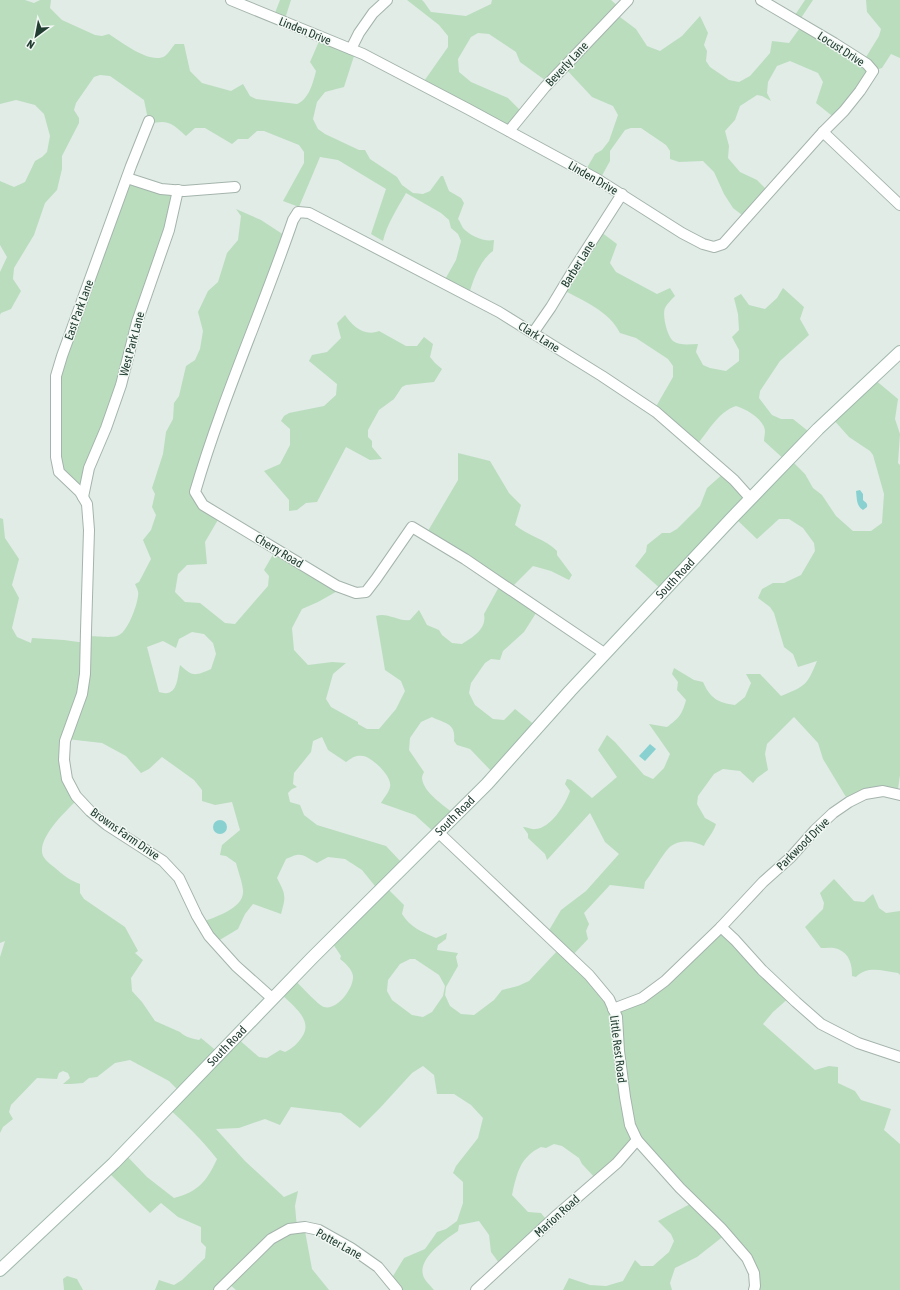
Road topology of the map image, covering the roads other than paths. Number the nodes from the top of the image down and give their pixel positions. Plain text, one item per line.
1 (231, 0) edge
2 (387, 0) edge
3 (628, 0) edge
4 (761, 0) edge
5 (352, 49) junction
6 (149, 121) dead end
7 (509, 131) junction
8 (823, 132) junction
9 (127, 178) junction
10 (235, 187) dead end
11 (178, 190) junction
12 (622, 194) junction
13 (900, 205) edge
14 (303, 213) joint
15 (533, 333) junction
16 (900, 352) edge
17 (83, 497) junction
18 (751, 499) junction
19 (604, 653) junction
20 (900, 795) edge
21 (439, 833) junction
22 (721, 927) junction
23 (273, 998) junction
24 (613, 1009) junction
25 (900, 1057) edge
26 (637, 1140) junction
27 (0, 1270) edge
28 (220, 1290) edge
29 (397, 1290) edge
30 (476, 1290) edge
31 (754, 1290) edge

1 - 5 street, Linden Drive
2 - 5 street
3 - 7 street, Beverly Lane
4 - 8 street, Locust Drive
5 - 7 street, Linden Drive
6 - 9 street, East Park Lane
7 - 12 street, Linden Drive
8 - 12 street, Linden Drive
8 - 13 street
9 - 11 street
9 - 17 street, East Park Lane
10 - 11 street
11 - 17 street, West Park Lane
12 - 15 street, Barber Lane
14 - 15 street, Clark Lane
14 - 19 street, Cherry Road
15 - 18 street, Clark Lane
16 - 18 street, South Road
17 - 23 street, Browns Farm Drive
18 - 19 street, South Road
19 - 21 street, South Road
20 - 22 street, Parkwood Drive
21 - 23 street, South Road
21 - 24 street, Little Rest Road
22 - 24 street, Parkwood Drive
22 - 25 street
23 - 27 street, South Road
24 - 26 street, Little Rest Road
26 - 30 street, Marion Road
26 - 31 street, Little Rest Road
28 - 29 street, Potter Lane

